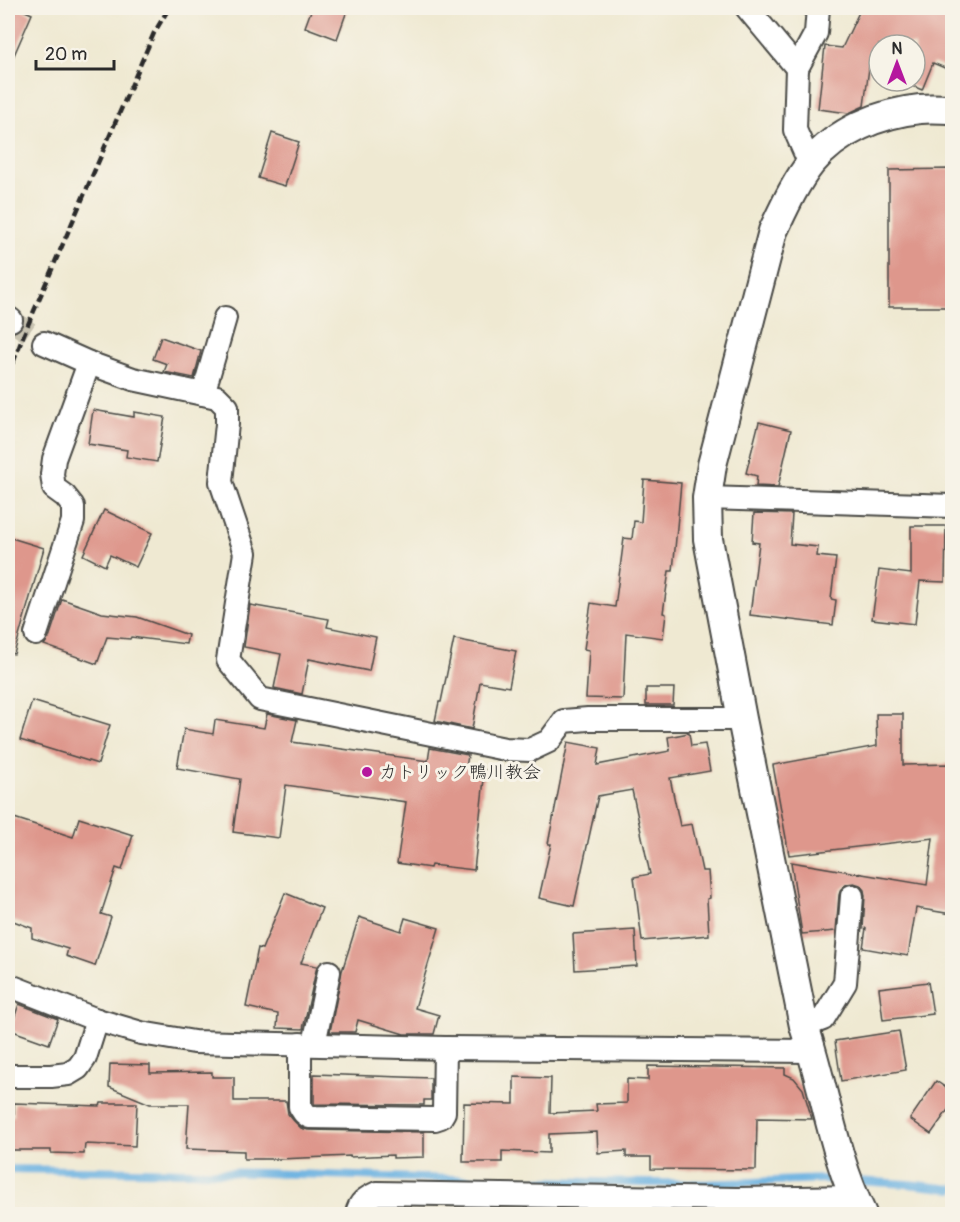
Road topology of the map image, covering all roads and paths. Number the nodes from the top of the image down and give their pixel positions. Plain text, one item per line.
1 (747, 8) edge
2 (818, 8) edge
3 (797, 68) junction
4 (952, 109) edge
5 (810, 164) junction
6 (225, 318) dead end
7 (44, 343) tunnel mouth
8 (89, 363) junction
9 (203, 394) junction
10 (707, 498) junction
11 (950, 510) edge
12 (36, 634) dead end
13 (742, 719) junction
14 (852, 896) dead end
15 (329, 972) dead end
16 (8, 985) edge
17 (97, 1020) junction
18 (808, 1039) junction
19 (307, 1044) junction
20 (445, 1048) junction
21 (8, 1076) edge
22 (858, 1206) edge
23 (357, 1215) edge

1 - 3 street
2 - 3 street
3 - 5 street
4 - 5 street
5 - 10 street
6 - 9 street
7 - 8 street
8 - 9 street
8 - 12 street
9 - 13 street
10 - 11 street
10 - 13 street
13 - 18 street
14 - 18 street
15 - 19 street
16 - 17 street
17 - 19 street
17 - 21 street
18 - 20 street
18 - 22 street
19 - 20 street
19 - 20 street
22 - 23 street

